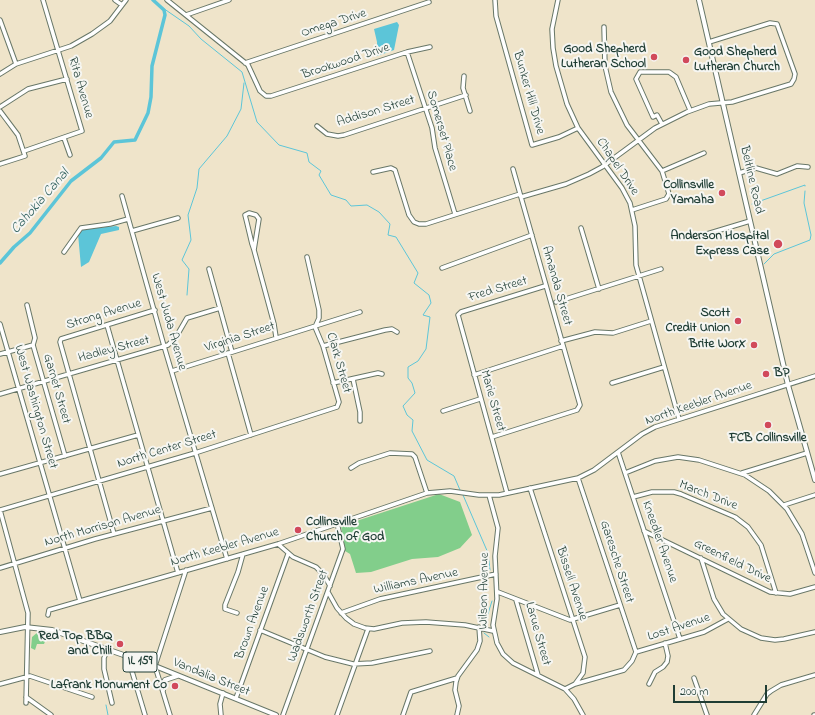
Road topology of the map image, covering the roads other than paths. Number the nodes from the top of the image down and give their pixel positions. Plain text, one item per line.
1 (43, 0) edge
2 (115, 0) edge
3 (126, 0) edge
4 (167, 0) edge
5 (229, 0) edge
6 (494, 0) edge
7 (558, 0) edge
8 (699, 0) edge
9 (429, 2) dead end
10 (122, 5) junction
11 (186, 15) junction
12 (0, 20) edge
13 (604, 27) dead end
14 (709, 42) junction
15 (430, 47) dead end
16 (59, 50) junction
17 (407, 52) junction
18 (246, 63) junction
19 (16, 64) junction
20 (0, 74) edge
21 (464, 76) dead end
22 (67, 79) junction
23 (466, 96) junction
24 (722, 102) junction
25 (0, 107) edge
26 (425, 108) junction
27 (690, 110) junction
28 (470, 111) dead end
29 (0, 112) edge
30 (662, 124) junction
31 (317, 126) dead end
32 (578, 128) junction
33 (64, 138) junction
34 (639, 140) junction
35 (24, 151) junction
36 (704, 153) dead end
37 (70, 155) dead end
38 (0, 164) edge
39 (605, 165) junction
40 (808, 167) dead end
41 (513, 169) dead end
42 (662, 171) junction
43 (373, 172) dead end
44 (739, 173) junction
45 (521, 195) junction
46 (122, 196) dead end
47 (632, 210) junction
48 (454, 214) junction
49 (178, 218) dead end
50 (128, 219) junction
51 (750, 222) junction
52 (581, 228) dead end
53 (132, 231) junction
54 (532, 235) junction
55 (697, 237) dead end
56 (254, 250) junction
57 (64, 252) dead end
58 (307, 257) dead end
59 (442, 268) dead end
60 (209, 269) dead end
61 (661, 269) dead end
62 (639, 276) junction
63 (545, 286) junction
64 (599, 289) junction
65 (556, 302) dead end
66 (27, 305) dead end
67 (220, 308) junction
68 (155, 310) junction
69 (360, 312) dead end
70 (458, 315) joint
71 (651, 321) junction
72 (0, 324) edge
73 (107, 325) junction
74 (315, 327) junction
75 (397, 332) dead end
76 (276, 337) junction
77 (561, 341) junction
78 (33, 345) junction
79 (164, 346) junction
80 (323, 346) junction
81 (562, 346) junction
82 (9, 351) junction
83 (230, 352) junction
84 (0, 354) edge
85 (117, 359) junction
86 (664, 367) junction
87 (172, 371) junction
88 (68, 373) junction
89 (382, 374) dead end
90 (474, 375) junction
91 (815, 376) edge
92 (353, 378) junction
93 (43, 381) junction
94 (334, 383) junction
95 (612, 383) dead end
96 (788, 385) junction
97 (19, 388) junction
98 (0, 394) edge
99 (480, 399) junction
100 (338, 406) joint
101 (443, 411) dead end
102 (679, 419) junction
103 (360, 421) dead end
104 (138, 435) junction
105 (251, 436) junction
106 (492, 437) junction
107 (90, 449) junction
108 (618, 452) junction
109 (196, 453) junction
110 (807, 453) junction
111 (65, 456) junction
112 (40, 463) junction
113 (147, 467) junction
114 (351, 468) dead end
115 (625, 473) junction
116 (742, 473) junction
117 (0, 474) edge
118 (578, 478) junction
119 (815, 480) edge
120 (99, 481) junction
121 (530, 488) junction
122 (427, 493) junction
123 (507, 493) junction
124 (50, 495) junction
125 (489, 495) junction
126 (815, 496) edge
127 (633, 497) junction
128 (784, 505) junction
129 (212, 508) junction
130 (0, 510) edge
131 (163, 521) junction
132 (337, 523) junction
133 (644, 531) junction
134 (114, 534) junction
135 (278, 544) junction
136 (65, 548) junction
137 (243, 554) junction
138 (288, 554) junction
139 (701, 558) junction
140 (227, 559) junction
141 (15, 563) junction
142 (0, 568) edge
143 (186, 570) junction
144 (178, 573) junction
145 (815, 573) edge
146 (496, 574) junction
147 (330, 586) junction
148 (815, 587) edge
149 (328, 592) junction
150 (498, 592) junction
151 (776, 593) junction
152 (516, 600) junction
153 (80, 602) junction
154 (620, 605) junction
155 (237, 613) dead end
156 (341, 613) junction
157 (48, 615) dead end
158 (728, 619) junction
159 (573, 620) junction
160 (28, 627) junction
161 (478, 627) junction
162 (368, 629) junction
163 (260, 630) junction
164 (493, 631) junction
165 (0, 632) edge
166 (815, 632) edge
167 (680, 639) junction
168 (665, 644) junction
169 (107, 650) junction
170 (308, 650) junction
171 (430, 651) dead end
172 (636, 652) junction
173 (128, 658) junction
174 (356, 664) junction
175 (155, 666) junction
176 (538, 675) junction
177 (815, 675) edge
178 (27, 676) junction
179 (179, 676) junction
180 (457, 678) junction
181 (694, 678) dead end
182 (0, 684) edge
183 (574, 684) junction
184 (649, 684) dead end
185 (565, 689) junction
186 (163, 690) junction
187 (223, 693) junction
188 (26, 697) junction
189 (92, 697) dead end
190 (236, 698) junction
191 (26, 703) dead end
192 (112, 703) dead end
193 (52, 715) edge
194 (145, 715) edge
195 (170, 715) edge
196 (221, 715) edge
197 (276, 715) edge
198 (283, 715) edge
199 (337, 715) edge
200 (403, 715) edge
201 (458, 715) edge
202 (582, 715) edge
203 (707, 715) edge
204 (754, 715) edge

1 - 16 street, Rita Avenue
2 - 10 street
3 - 10 street
4 - 11 street
5 - 11 street
6 - 32 street, Bunker Hill Drive
7 - 32 street, Chapel Drive
8 - 14 main road, Beltline Road
9 - 18 street, Omega Drive
10 - 16 street
11 - 18 street
12 - 19 street
13 - 34 street
14 - 24 main road, Beltline Road
14 - 24 street
15 - 17 street, Brookwood Drive
16 - 19 street
16 - 22 street, Rita Avenue
17 - 18 street, Brookwood Drive
17 - 26 street, Somerset Place
19 - 20 street
21 - 23 street
22 - 25 street
22 - 33 street, Rita Avenue
23 - 26 street, Addison Street
23 - 28 street
24 - 27 street
24 - 44 main road, Beltline Road
26 - 31 street, Addison Street
26 - 48 street, Somerset Place
27 - 30 street
27 - 30 street
29 - 35 street
30 - 34 street
32 - 39 street, Chapel Drive
33 - 35 street
33 - 37 street
34 - 39 street
34 - 42 street
35 - 38 street
36 - 42 street
39 - 45 street
39 - 47 street, Chapel Drive
40 - 44 street
41 - 45 street, Amanda Street
42 - 47 street
43 - 48 street
44 - 51 main road, Beltline Road
45 - 48 street
45 - 54 street, Amanda Street
46 - 50 street, West Juda Avenue
47 - 62 street, Chapel Drive
49 - 53 street
50 - 53 street, West Juda Avenue
50 - 57 street
51 - 55 street
51 - 96 main road, Beltline Road
52 - 64 street
53 - 68 street, West Juda Avenue
54 - 59 street
54 - 63 street, Amanda Street
56 - 56 street
56 - 76 street
58 - 74 street
60 - 67 street
61 - 62 street
62 - 64 street
62 - 71 street, Chapel Drive
63 - 70 street, Fred Street
63 - 77 street, Amanda Street
64 - 65 street
66 - 78 street, Garnet Street
67 - 79 street, Hadley Street
67 - 83 street
68 - 73 street, Strong Avenue
68 - 79 street, West Juda Avenue
69 - 74 street, Virginia Street
70 - 90 street, Marie Street
71 - 77 street
71 - 86 street, Chapel Drive
72 - 82 street, West Washington Street
73 - 85 street
73 - 88 street, Strong Avenue
74 - 76 street, Virginia Street
74 - 80 street, Clark Street
75 - 80 street
76 - 83 street, Virginia Street
77 - 81 street, Amanda Street
78 - 82 street
78 - 93 street, Garnet Street
79 - 85 street, Hadley Street
79 - 87 street, West Juda Avenue
80 - 94 street, Clark Street
81 - 90 street
81 - 106 street, Amanda Street
82 - 84 street
82 - 97 street, West Washington Street
83 - 87 street, Virginia Street
83 - 105 street
85 - 88 street, Hadley Street
85 - 104 street
86 - 95 street
86 - 102 street, Chapel Drive
87 - 109 street, West Juda Avenue
88 - 93 street, Hadley Street
88 - 107 street
89 - 92 street
90 - 99 street, Marie Street
91 - 96 street, North Keebler Avenue
92 - 94 street
92 - 103 street
93 - 97 street, Hadley Street
93 - 111 street, Garnet Street
94 - 100 street, Clark Street
96 - 102 street, North Keebler Avenue
96 - 110 main road, Beltline Road
97 - 98 street, Hadley Street
97 - 112 street, West Washington Street
99 - 101 street
99 - 106 street, Marie Street
100 - 105 street, North Center Street
102 - 108 street, North Keebler Avenue
104 - 107 street
104 - 113 street
105 - 109 street, North Center Street
106 - 123 street, Marie Street
107 - 111 street
107 - 120 street
108 - 115 street, Kneedler Avenue
108 - 118 street, North Keebler Avenue
109 - 113 street, North Center Street
109 - 129 street, West Juda Avenue
110 - 116 street
110 - 119 main road, Beltline Road
111 - 112 street
112 - 117 street
112 - 124 street, West Washington Street
113 - 120 street, North Center Street
113 - 131 street
114 - 122 street
115 - 116 street
115 - 127 street, Kneedler Avenue
116 - 128 street
118 - 121 street, North Keebler Avenue
118 - 154 street, Garesche Street
120 - 124 street, North Center Street
120 - 134 street
121 - 123 street, North Keebler Avenue
121 - 159 street, Bissell Avenue
122 - 125 street, North Keebler Avenue
122 - 132 street, North Keebler Avenue
123 - 125 street, North Keebler Avenue
124 - 130 street, North Center Street
124 - 136 street, West Washington Street
125 - 146 street, Wilson Avenue
126 - 128 street
127 - 133 street, Kneedler Avenue
127 - 151 street, March Drive
128 - 145 street
129 - 131 street, North Morrison Avenue
129 - 140 street, West Juda Avenue
130 - 141 street
131 - 134 street, North Morrison Avenue
131 - 144 street
132 - 135 street, North Keebler Avenue
132 - 147 street, Wadsworth Street
133 - 139 street, Greenfield Drive
133 - 167 street, Kneedler Avenue
134 - 136 street, North Morrison Avenue
135 - 137 street, North Keebler Avenue
135 - 138 street
136 - 141 street, North Morrison Avenue
136 - 153 street, West Washington Street
137 - 140 street, North Keebler Avenue
137 - 155 street
138 - 147 street
138 - 163 street, Brown Avenue
139 - 151 street, Greenfield Drive
139 - 158 street
140 - 143 street, North Keebler Avenue
141 - 142 street, North Morrison Avenue
141 - 160 street
143 - 144 street, North Keebler Avenue
143 - 175 street
144 - 153 street, North Keebler Avenue
146 - 150 street, Wilson Avenue
146 - 156 street, Williams Avenue
147 - 149 street, Wadsworth Street
148 - 151 street, Greenfield Drive
149 - 156 street
149 - 170 street, Wadsworth Street
150 - 152 street
150 - 164 street, Wilson Avenue
152 - 159 street
152 - 176 street, Larue Street
153 - 157 street, North Keebler Avenue
154 - 159 street
154 - 172 street, Garesche Street
156 - 162 street
158 - 166 street
158 - 167 street, Lost Avenue
159 - 183 street, Bissell Avenue
160 - 165 main road, Vandalia Street / IL 159
160 - 169 main road, Vandalia Street / IL 159
160 - 178 street
161 - 162 street
161 - 164 street
161 - 180 street
162 - 174 street
163 - 170 street
163 - 190 street, Brown Avenue
164 - 176 street, Wilson Avenue
167 - 168 street, Lost Avenue
168 - 172 street, Lost Avenue
168 - 184 street
169 - 173 main road, Vandalia Street / IL 159
169 - 192 street
170 - 174 street
170 - 198 street, Wadsworth Street
171 - 174 street
172 - 183 street
173 - 175 main road, Vandalia Street / IL 159
173 - 194 street
174 - 199 street
175 - 179 main road, Vandalia Street / IL 159
175 - 186 street
176 - 185 street, Wilson Avenue
177 - 204 street
178 - 182 street
178 - 188 street
178 - 189 street
179 - 186 main road
179 - 187 main road, Vandalia Street / IL 159
180 - 200 street
180 - 201 street
181 - 203 street
183 - 185 street
185 - 202 street, Wilson Avenue
186 - 195 street
187 - 190 main road, Vandalia Street / IL 159
187 - 196 street
188 - 191 street
188 - 193 street
190 - 197 main road, Vandalia Street / IL 159

